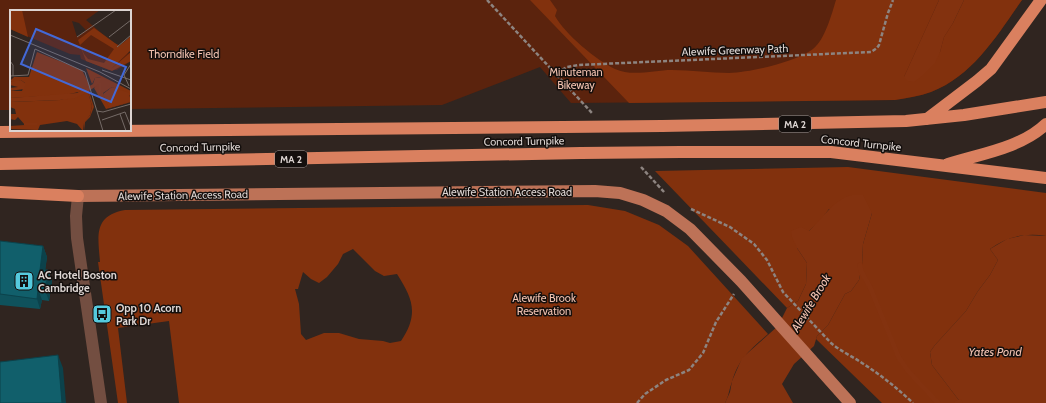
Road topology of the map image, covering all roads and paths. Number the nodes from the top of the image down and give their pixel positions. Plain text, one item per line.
1 (487, 0) edge
2 (893, 0) edge
3 (1041, 0) edge
4 (1046, 102) edge
5 (927, 119) junction
6 (1046, 124) edge
7 (113, 131) edge
8 (131, 131) edge
9 (0, 132) edge
10 (0, 164) edge
11 (943, 166) junction
12 (1046, 178) edge
13 (0, 192) edge
14 (78, 196) junction
15 (690, 209) dead end
16 (741, 281) junction
17 (101, 403) edge
18 (637, 403) edge
19 (850, 403) edge
20 (914, 403) edge

1 - 2 path, Alewife Greenway Path
3 - 5 highway
4 - 5 highway, Concord Turnpike / MA 2
5 - 8 highway, Concord Turnpike / MA 2, bridge
6 - 11 highway
7 - 9 highway, Concord Turnpike / MA 2, bridge
10 - 11 highway, Concord Turnpike / MA 2, bridge
11 - 12 highway, Concord Turnpike / MA 2
13 - 14 highway
14 - 16 main road, Alewife Station Access Road
14 - 17 street
15 - 20 path
16 - 18 path
16 - 19 main road, Alewife Station Access Road

